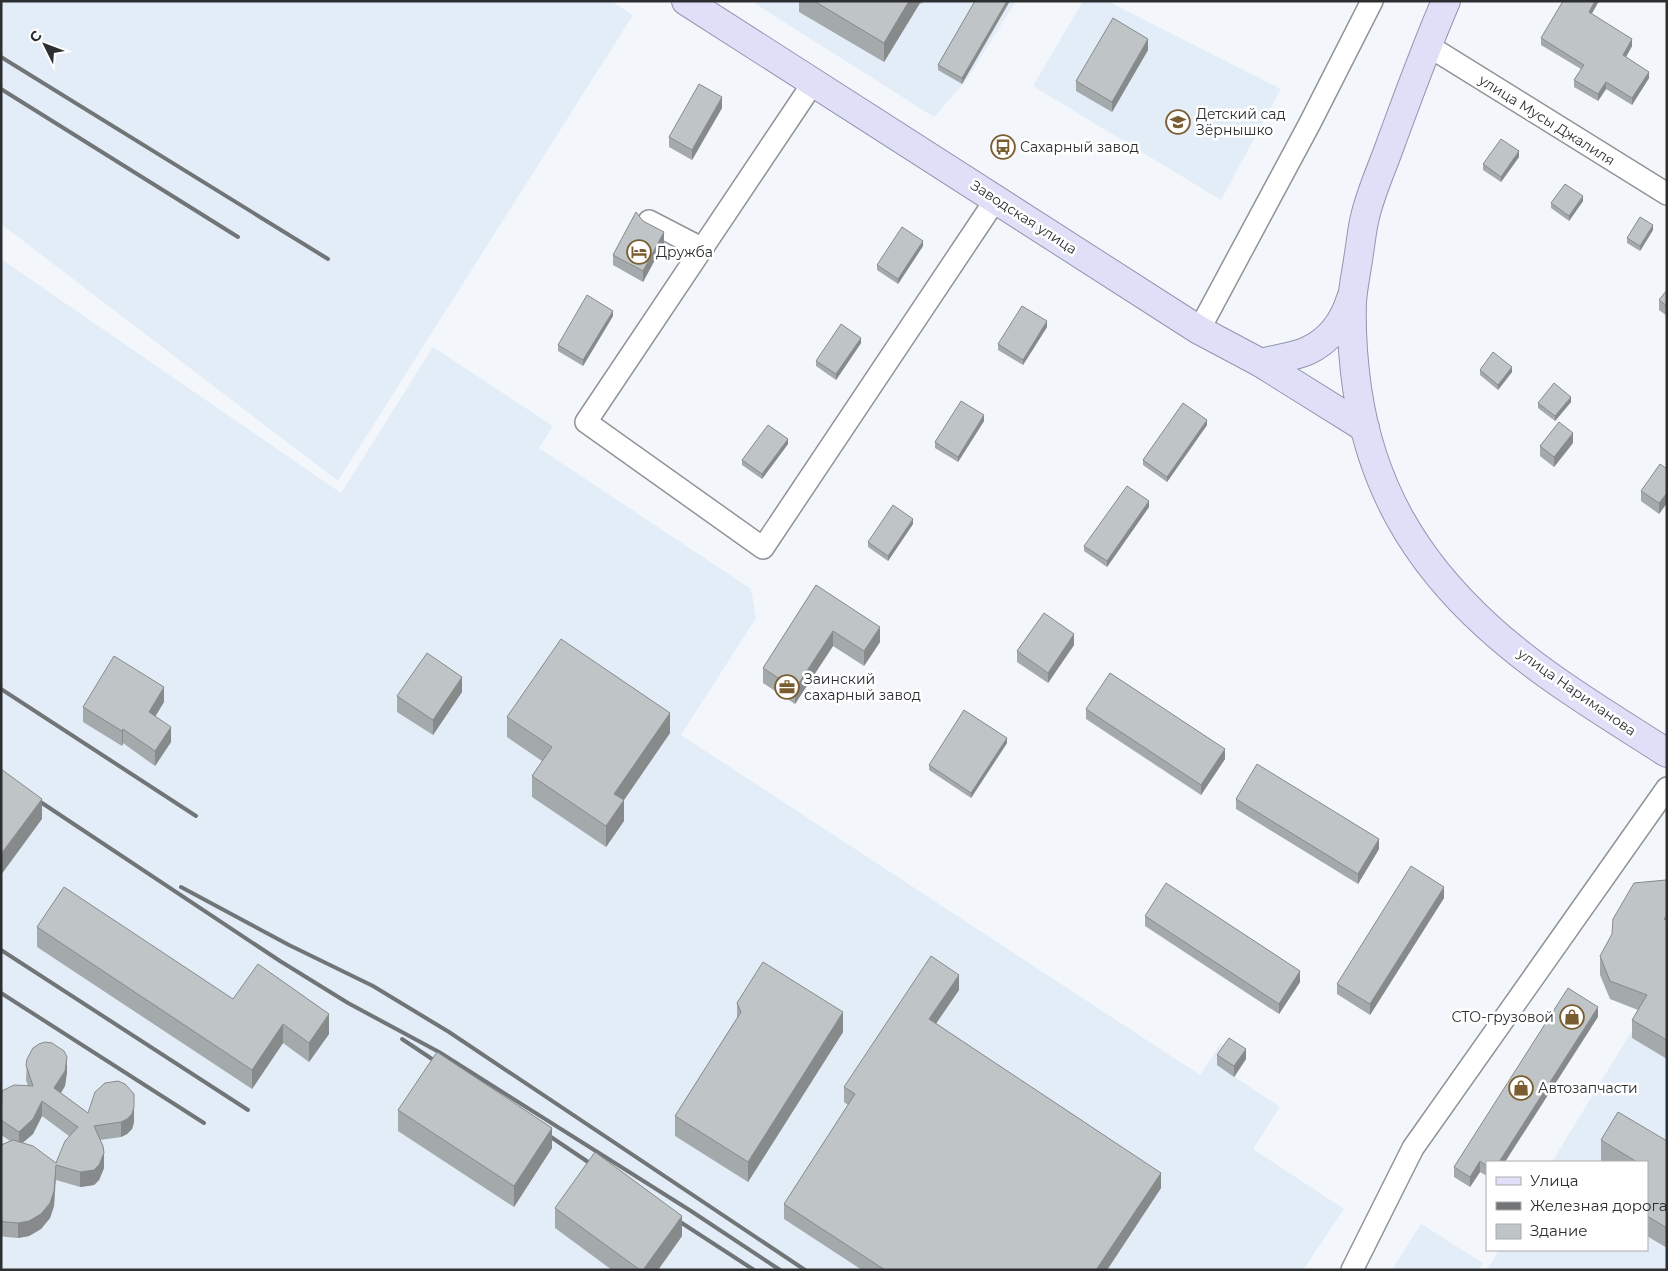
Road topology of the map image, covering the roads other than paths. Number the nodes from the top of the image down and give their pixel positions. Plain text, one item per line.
1 (686, 1) edge
2 (1372, 1) edge
3 (1446, 1) edge
4 (1428, 44) junction
5 (813, 83) junction
6 (1667, 194) edge
7 (996, 199) junction
8 (649, 222) edge
9 (703, 249) junction
10 (1353, 290) junction
11 (1200, 330) junction
12 (1261, 363) junction
13 (1365, 428) junction
14 (1667, 753) edge
15 (1667, 788) edge
16 (1352, 1270) edge

1 - 5 main road, Заводская улица
2 - 11 street
3 - 4 main road
4 - 6 street, улица Мусы Джалиля
4 - 10 main road
5 - 7 main road, Заводская улица
5 - 9 street
7 - 9 street
7 - 11 main road, Заводская улица
8 - 9 street
10 - 12 main road
10 - 13 main road, улица Нариманова
11 - 12 main road, Заводская улица
12 - 13 main road, Заводская улица
13 - 14 main road, улица Нариманова
15 - 16 street

